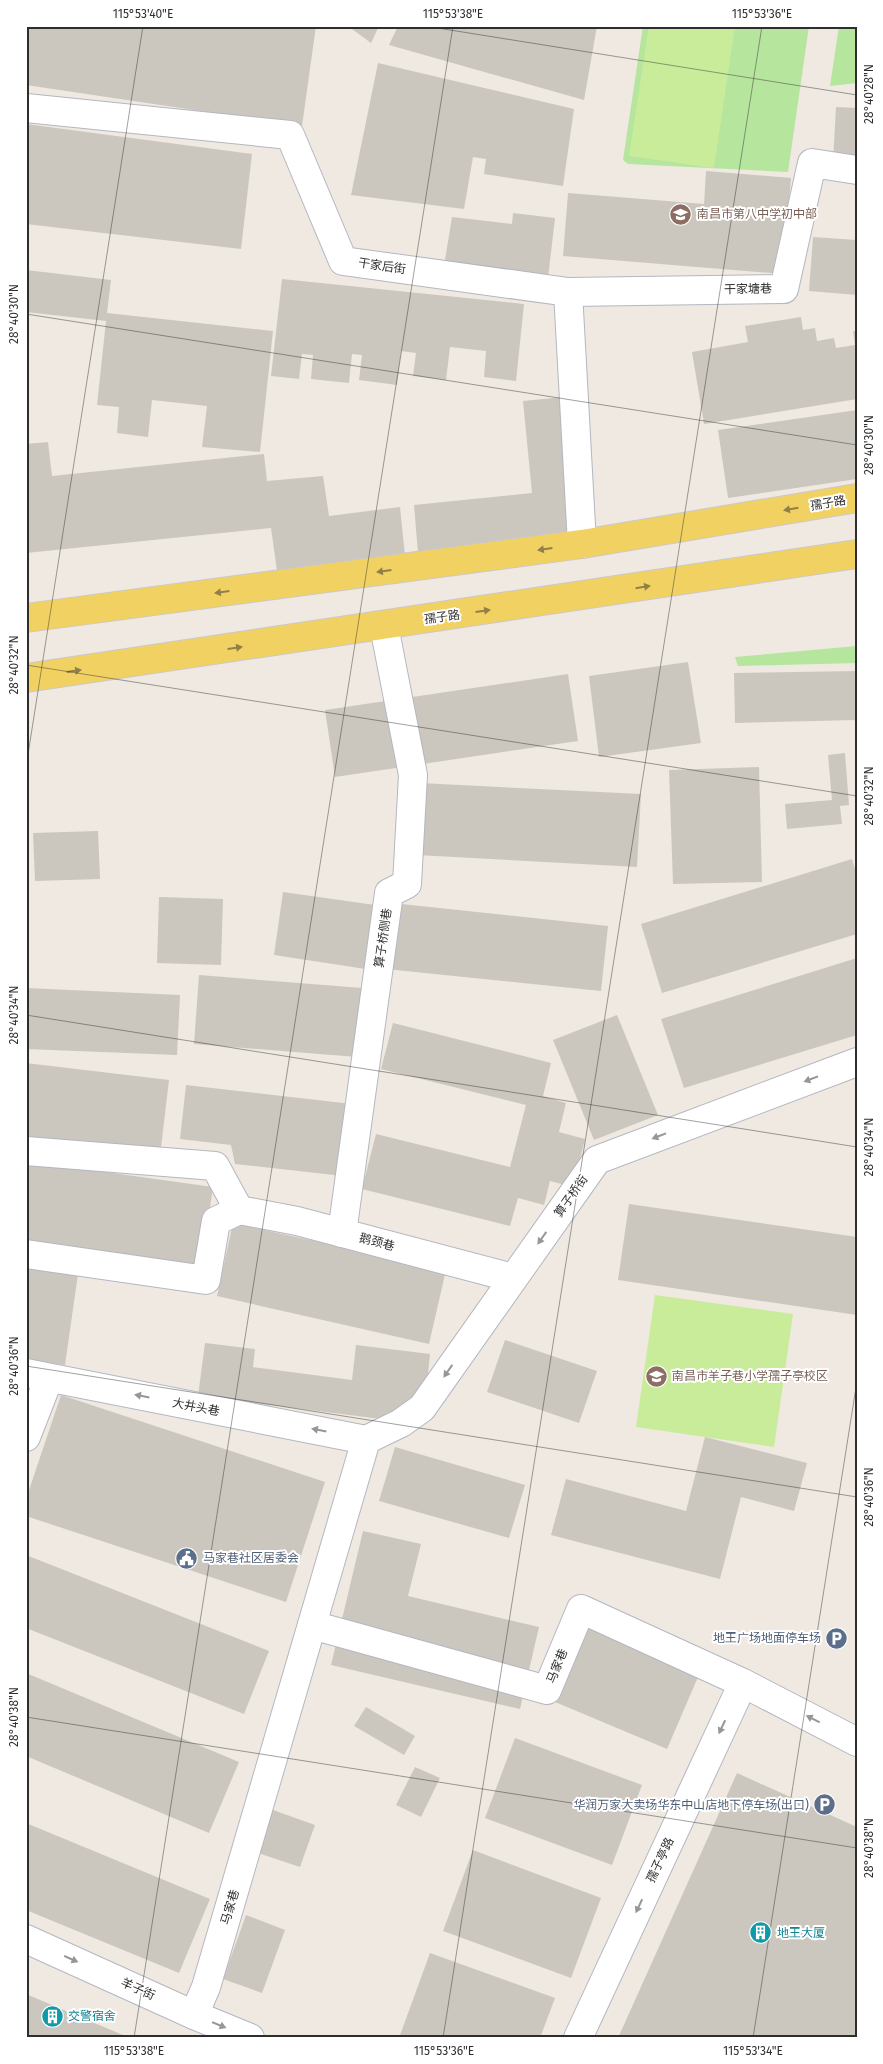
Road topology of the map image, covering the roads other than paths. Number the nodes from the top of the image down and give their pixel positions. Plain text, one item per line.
1 (26, 108) edge
2 (857, 170) edge
3 (568, 292) junction
4 (857, 498) edge
5 (582, 544) junction
6 (857, 554) edge
7 (26, 618) edge
8 (384, 626) junction
9 (26, 678) edge
10 (857, 1062) edge
11 (26, 1151) edge
12 (239, 1210) junction
13 (342, 1233) junction
14 (26, 1254) edge
15 (513, 1278) junction
16 (38, 1376) edge
17 (26, 1436) edge
18 (366, 1440) junction
19 (312, 1625) junction
20 (743, 1683) junction
21 (857, 1742) edge
22 (26, 1939) edge
23 (194, 2015) junction
24 (250, 2038) edge
25 (578, 2038) edge

1 - 3 street, 干家后街
2 - 3 street, 干家塘巷
3 - 5 street
4 -> 5 main road, 孺子路
5 -> 7 main road, 孺子路
8 -> 6 main road, 孺子路
9 -> 8 main road, 孺子路
8 - 13 street, 算子桥侧巷
10 -> 15 street, 算子桥街
11 - 12 street
12 - 13 street, 鹅颈巷
12 - 14 street
13 - 15 street, 鹅颈巷
15 -> 18 street, 算子桥街
16 - 17 street
18 -> 16 street, 大井头巷
18 - 19 street, 马家巷
19 - 20 street, 马家巷
19 - 23 street, 马家巷
21 -> 20 street
20 -> 25 street, 孺子亭路
22 -> 23 street, 羊子街
23 -> 24 street, 羊子街

